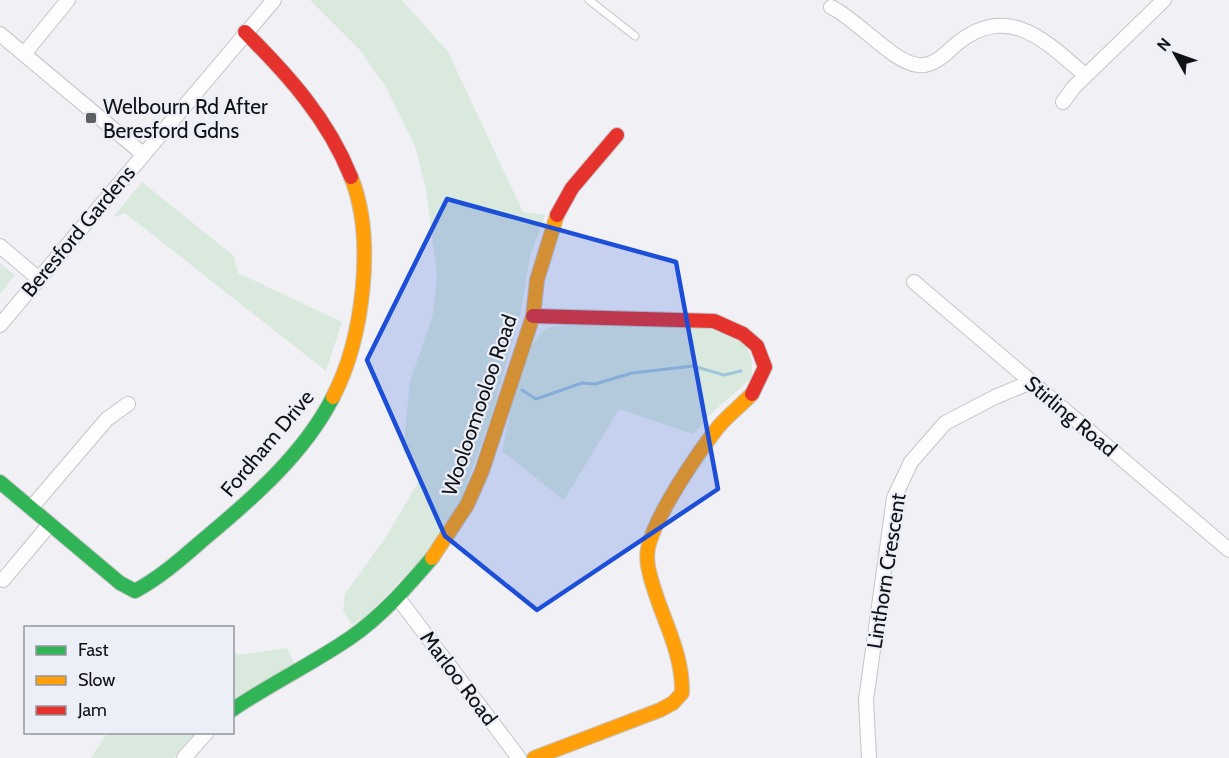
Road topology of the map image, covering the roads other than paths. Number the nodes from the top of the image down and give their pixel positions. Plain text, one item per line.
1 (68, 0) edge
2 (274, 0) edge
3 (589, 0) edge
4 (1164, 0) edge
5 (831, 7) dead end
6 (246, 32) junction
7 (0, 34) edge
8 (635, 36) dead end
9 (24, 54) junction
10 (1086, 76) junction
11 (1062, 102) dead end
12 (617, 135) dead end
13 (143, 154) junction
14 (0, 246) edge
15 (39, 279) junction
16 (914, 282) dead end
17 (533, 316) junction
18 (0, 325) edge
19 (1031, 382) junction
20 (128, 404) dead end
21 (0, 482) edge
22 (31, 508) junction
23 (50, 524) junction
24 (1229, 550) edge
25 (3, 580) dead end
26 (398, 598) junction
27 (234, 709) edge
28 (205, 734) edge
29 (184, 758) edge
30 (519, 758) edge
31 (534, 758) edge
32 (870, 758) edge

1 - 9 street
2 - 6 street, Beresford Gardens
3 - 8 lane
4 - 10 street
5 - 10 street
6 - 13 street, Beresford Gardens
6 - 23 street, Fordham Drive
7 - 9 street
9 - 13 street
10 - 11 street
12 - 17 street, Wooloomooloo Road
13 - 15 street, Beresford Gardens
14 - 15 street
15 - 18 street, Beresford Gardens
16 - 19 street, Stirling Road
17 - 26 street, Wooloomooloo Road
17 - 31 street
19 - 24 street, Stirling Road
19 - 32 street, Linthorn Crescent
20 - 22 street
21 - 22 street, Fordham Drive
22 - 23 street, Fordham Drive
23 - 25 street
26 - 27 street, Wooloomooloo Road
26 - 30 street, Marloo Road
28 - 29 street

